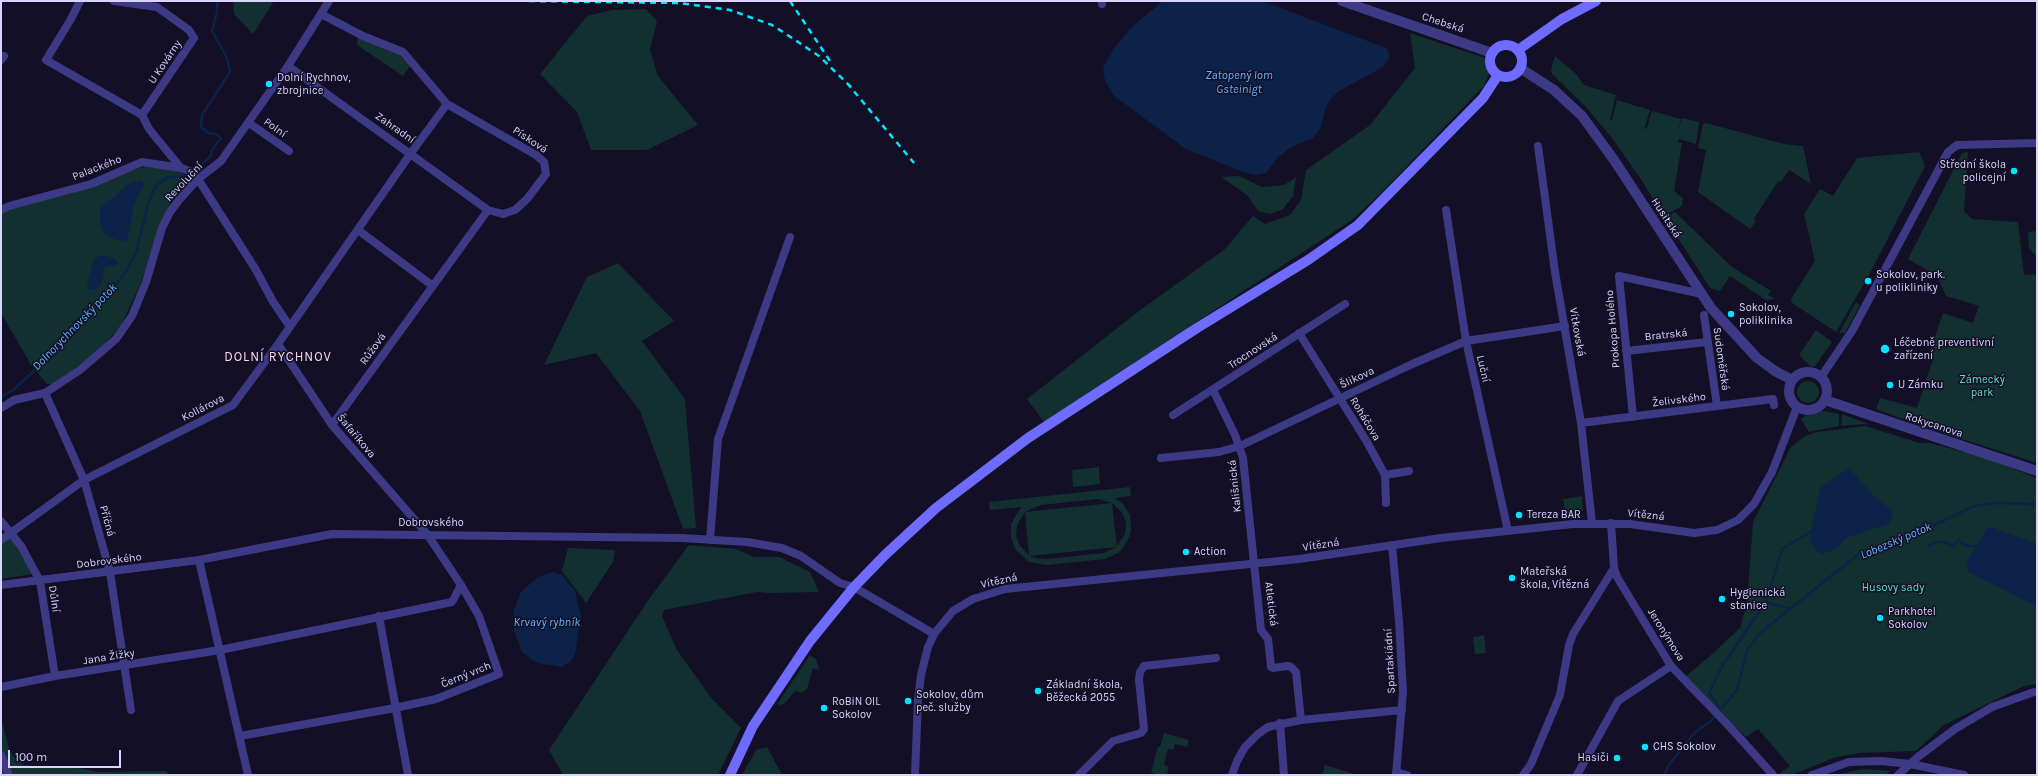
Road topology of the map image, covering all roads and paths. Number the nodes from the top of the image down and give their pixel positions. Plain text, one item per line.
1 (80, 1) edge
2 (114, 1) edge
3 (329, 1) edge
4 (1342, 1) edge
5 (1596, 1) edge
6 (321, 14) junction
7 (1518, 50) junction
8 (1492, 53) junction
9 (288, 66) junction
10 (1520, 68) junction
11 (1498, 75) junction
12 (447, 104) junction
13 (142, 115) junction
14 (249, 123) junction
15 (2037, 143) edge
16 (1538, 146) dead end
17 (289, 151) dead end
18 (411, 153) junction
19 (181, 168) junction
20 (194, 175) junction
21 (1, 210) edge
22 (488, 210) junction
23 (1446, 210) dead end
24 (358, 230) junction
25 (790, 237) dead end
26 (433, 286) junction
27 (1702, 294) junction
28 (1345, 304) dead end
29 (1704, 315) dead end
30 (1565, 326) junction
31 (290, 327) junction
32 (1299, 333) junction
33 (1466, 341) junction
34 (1707, 342) junction
35 (278, 344) junction
36 (1626, 351) junction
37 (1821, 377) junction
38 (1792, 380) junction
39 (1213, 390) junction
40 (45, 393) junction
41 (1340, 398) junction
42 (1825, 400) junction
43 (1774, 405) dead end
44 (1717, 406) junction
45 (1797, 407) junction
46 (1, 408) edge
47 (1173, 415) dead end
48 (1633, 417) junction
49 (1581, 423) junction
50 (332, 425) junction
51 (1240, 446) junction
52 (1161, 458) dead end
53 (1409, 471) dead end
54 (2037, 471) edge
55 (1385, 475) junction
56 (84, 480) junction
57 (1386, 503) dead end
58 (1, 521) edge
59 (1592, 523) junction
60 (1611, 523) junction
61 (11, 531) junction
62 (1508, 531) junction
63 (427, 534) junction
64 (1, 540) edge
65 (710, 540) junction
66 (1392, 545) junction
67 (199, 560) junction
68 (1255, 562) junction
69 (1614, 568) junction
70 (110, 572) junction
71 (40, 581) junction
72 (461, 585) junction
73 (1, 586) edge
74 (854, 587) junction
75 (380, 616) junction
76 (934, 634) junction
77 (220, 650) junction
78 (1216, 658) dead end
79 (124, 666) junction
80 (1671, 666) junction
81 (55, 676) junction
82 (1, 687) edge
83 (2034, 692) dead end
84 (394, 708) junction
85 (131, 710) dead end
86 (1402, 710) junction
87 (1301, 720) junction
88 (1280, 723) junction
89 (240, 736) junction
90 (1, 755) edge
91 (1910, 764) junction
92 (8, 773) dead end
93 (1396, 773) edge
94 (248, 775) edge
95 (408, 775) edge
96 (730, 775) edge
97 (915, 775) edge
98 (1079, 775) edge
99 (1232, 775) edge
100 (1284, 775) edge
101 (1407, 775) edge
102 (1523, 775) edge
103 (1577, 775) edge
104 (1773, 775) edge
105 (1812, 775) edge
106 (1898, 775) edge
107 (1964, 775) edge

1 - 13 street
2 - 13 street, U Kovárny
3 - 6 street, Revoluční
4 - 8 street, Chebská
5 - 7 main road
6 - 9 street, Revoluční
6 - 12 street, Písková
7 - 8 main road
7 - 10 main road
8 - 11 main road
9 - 14 street, Revoluční
9 - 18 street, Zahradní
10 - 11 main road
10 - 27 street, Husitská
11 - 74 main road
12 - 18 street
12 - 22 street, Písková
13 - 19 street
14 - 17 street, Polní
14 - 20 street, Revoluční
15 - 37 street
16 - 30 street, Vítkovská
18 - 22 street, Zahradní
18 - 24 street, Kollárova
19 - 20 street, Palackého
19 - 21 street, Palackého
20 - 31 street
20 - 40 street, Revoluční
22 - 26 street, Růžová
23 - 33 street, Luční
24 - 26 street
24 - 31 street, Kollárova
25 - 65 street
26 - 50 street, Růžová
27 - 36 street, Prokopa Holého
27 - 38 street, Husitská
28 - 32 street, Trocnovská
29 - 34 street, Sudoměřská
30 - 33 street, Šlikova
30 - 49 street, Vítkovská
31 - 35 street, Kollárova
32 - 39 street, Trocnovská
32 - 41 street, Roháčova
33 - 41 street, Šlikova
33 - 62 street, Luční
34 - 36 street, Bratrská
34 - 44 street, Sudoměřská
35 - 50 street, Šafaříkova
35 - 56 street, Kollárova
36 - 48 street, Prokopa Holého
37 - 38 street
37 - 42 street
38 - 45 street
39 - 47 street, Trocnovská
39 - 51 street, Kališnická
40 - 46 street, Revoluční
40 - 56 street, Příčná
41 - 51 street, Šlikova
41 - 55 street, Roháčova
42 - 45 street
42 - 54 street, Rokycanova
43 - 44 street, Želivského
44 - 48 street, Želivského
45 - 60 street, Vítězná
48 - 49 street, Želivského
49 - 59 street, Vítkovská
50 - 63 street, Šafaříkova
51 - 52 street, Šlikova
51 - 68 street, Kališnická
53 - 55 street
55 - 57 street, Roháčova
56 - 61 street, Kollárova
56 - 70 street, Příčná
58 - 61 street
59 - 60 street, Vítězná
59 - 62 street, Vítězná
60 - 69 street, Jeronýmova
61 - 64 street, Kollárova
61 - 71 street, Důlní
62 - 66 street, Vítězná
63 - 65 street, Dobrovského
63 - 67 street, Dobrovského
63 - 72 street, Černý vrch
65 - 74 street, Dobrovského
66 - 68 street, Vítězná
66 - 86 street, Spartakiádní
67 - 70 street, Dobrovského
67 - 77 street
68 - 76 street, Vítězná
68 - 87 street, Atletická
69 - 80 street, Jeronýmova
69 - 102 street
70 - 71 street, Dobrovského
70 - 79 street, Příčná
71 - 73 street, Dobrovského
71 - 81 street, Důlní
72 - 75 street
72 - 84 street, Černý vrch
74 - 76 street, Dobrovského
74 - 96 main road
75 - 77 street
75 - 84 street
76 - 97 street, Vítězná
77 - 79 street, Jana Žižky
77 - 89 street
78 - 98 street
79 - 81 street, Jana Žižky
79 - 85 street, Příčná
80 - 103 street
80 - 104 street, Jeronýmova
81 - 82 street, Jana Žižky
83 - 91 street
84 - 89 street, Černý vrch
84 - 95 street
86 - 87 street
86 - 93 street, Spartakiádní
87 - 88 street
88 - 99 street
88 - 100 street
89 - 94 street
90 - 92 street
91 - 105 street
91 - 106 street
91 - 107 street
93 - 101 street

